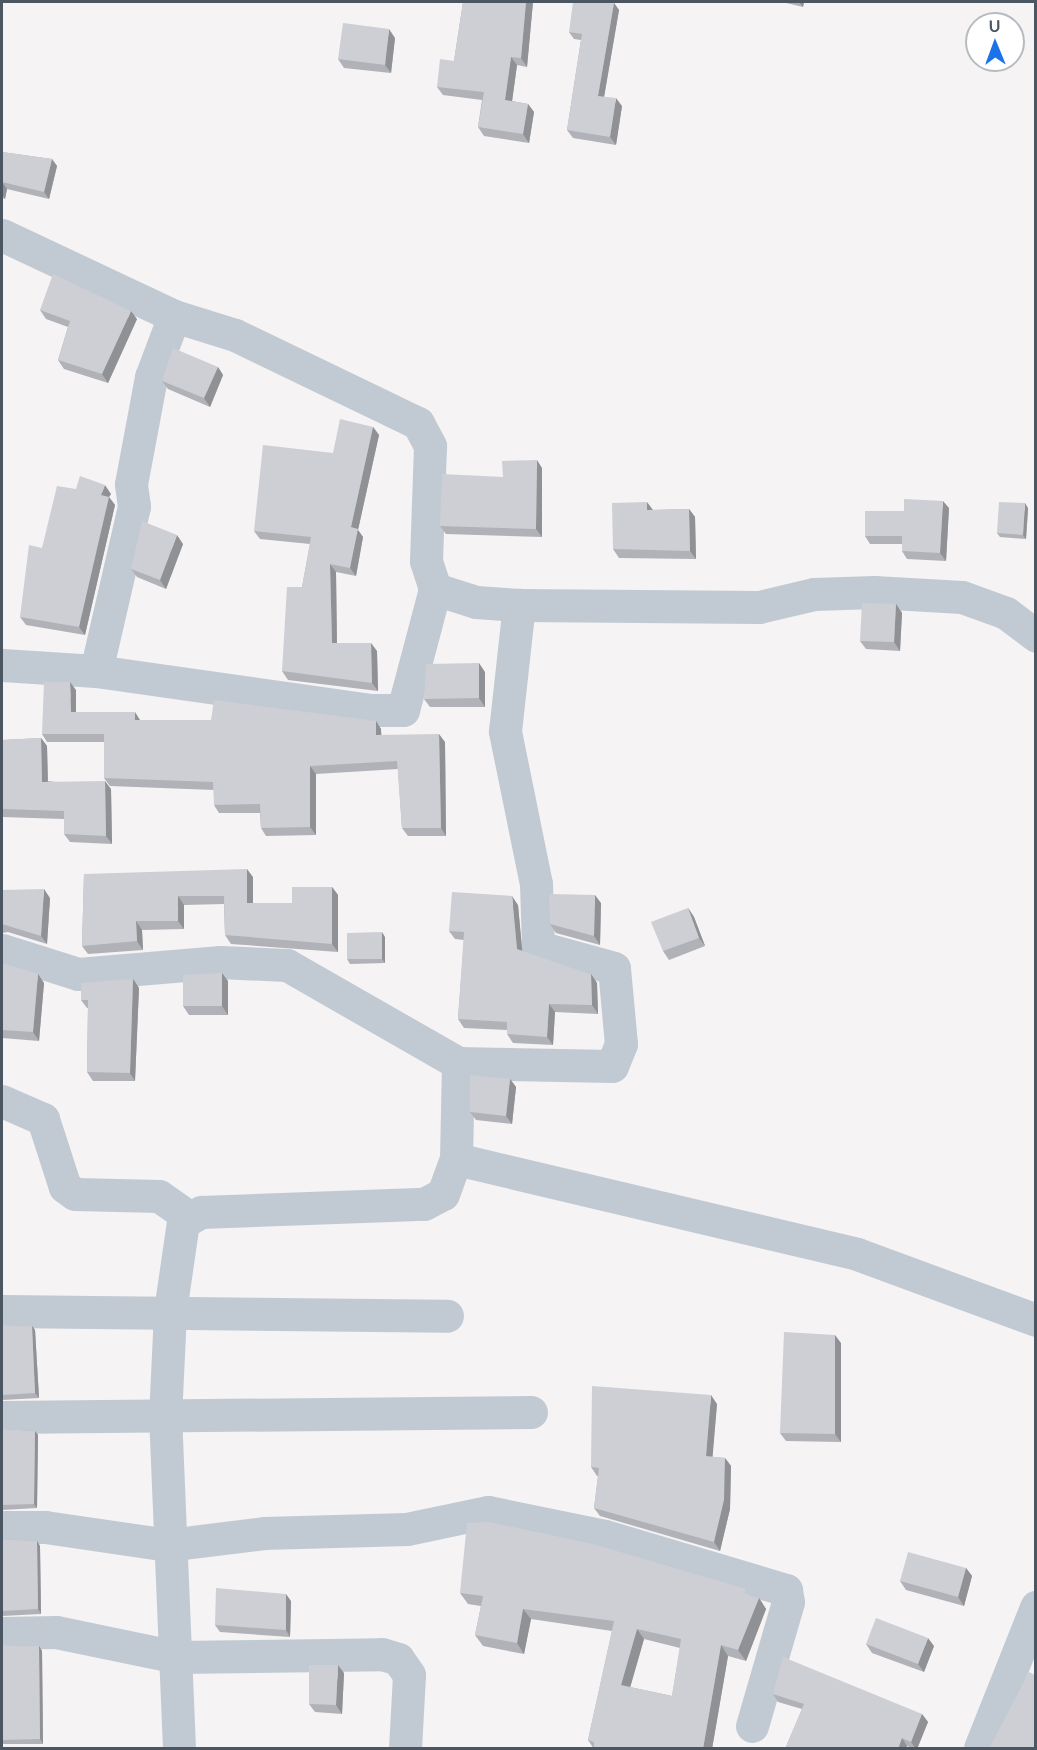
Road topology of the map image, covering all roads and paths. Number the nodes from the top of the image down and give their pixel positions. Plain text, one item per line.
1 (2, 235) edge
2 (174, 316) junction
3 (435, 589) junction
4 (519, 605) junction
5 (1035, 636) edge
6 (2, 665) edge
7 (96, 671) junction
8 (2, 950) edge
9 (458, 1063) junction
10 (2, 1101) edge
11 (456, 1159) junction
12 (189, 1217) junction
13 (2, 1311) edge
14 (170, 1311) junction
15 (447, 1316) dead end
16 (1035, 1320) edge
17 (531, 1412) dead end
18 (2, 1418) edge
19 (165, 1418) junction
20 (2, 1527) edge
21 (168, 1545) junction
22 (1035, 1608) edge
23 (2, 1633) edge
24 (177, 1657) junction
25 (752, 1726) dead end
26 (179, 1749) edge
27 (405, 1749) edge
28 (980, 1749) edge

1 - 2 street
2 - 3 street
2 - 7 street
3 - 4 street
3 - 7 street
4 - 5 street
4 - 9 street
6 - 7 street
8 - 9 street
9 - 11 street
10 - 12 street
11 - 12 street
11 - 16 street
12 - 14 street
13 - 14 street
14 - 15 street
14 - 19 street
17 - 19 street
18 - 19 street
19 - 21 street
20 - 21 street
21 - 24 street
21 - 25 street
22 - 28 street
23 - 24 street
24 - 26 street
24 - 27 street

